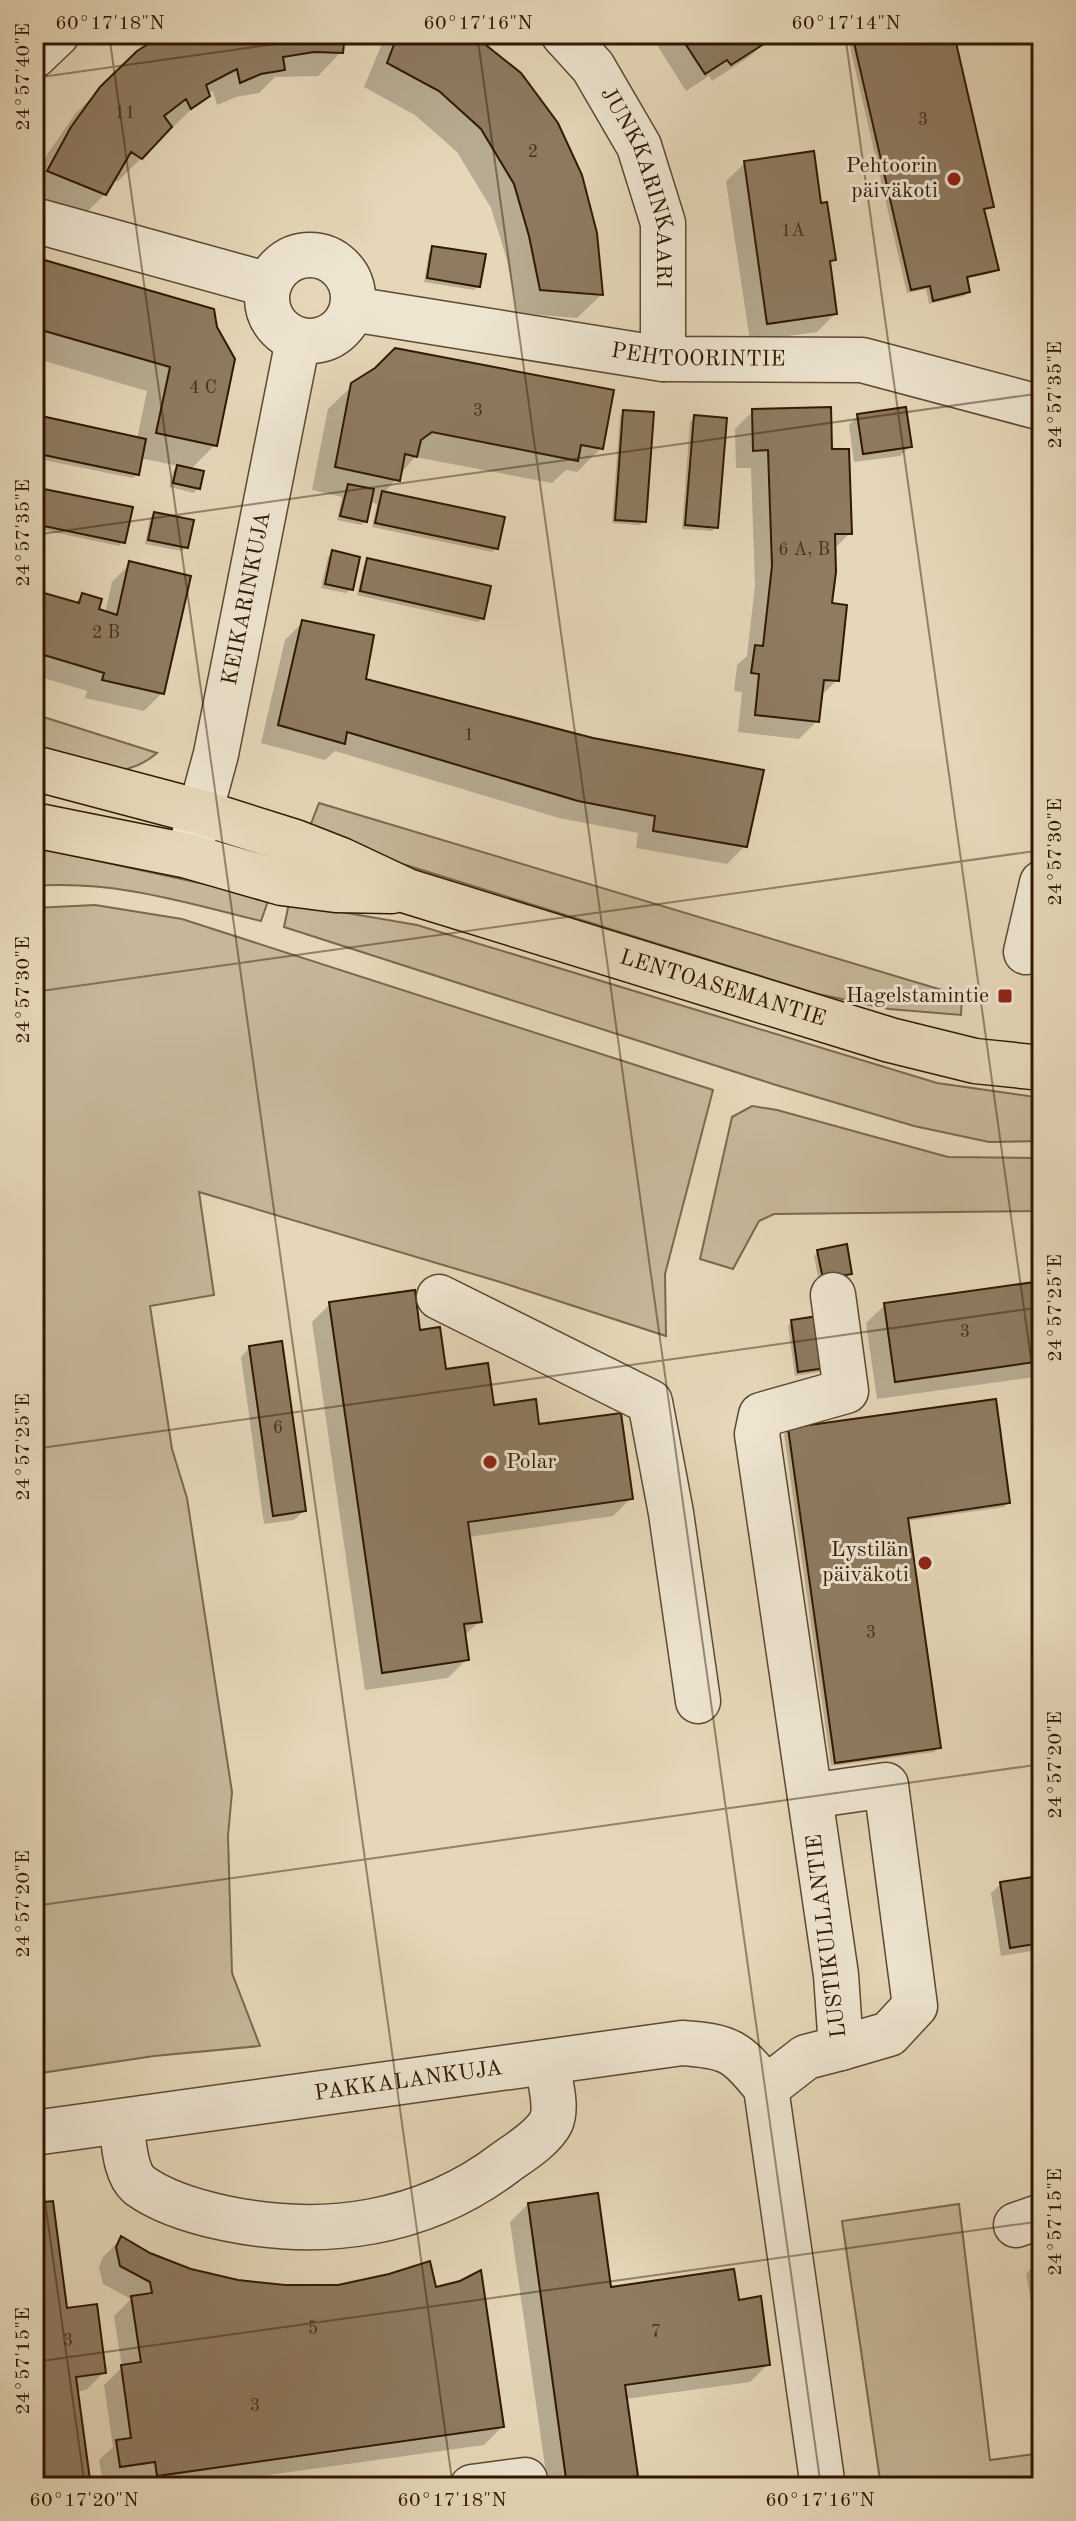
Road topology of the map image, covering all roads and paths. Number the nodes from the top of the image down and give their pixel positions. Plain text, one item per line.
1 (57, 34) edge
2 (563, 34) edge
3 (34, 56) edge
4 (34, 220) edge
5 (269, 285) junction
6 (352, 309) junction
7 (298, 340) junction
8 (663, 359) junction
9 (1042, 408) edge
10 (34, 768) edge
11 (200, 812) junction
12 (34, 825) edge
13 (188, 856) junction
14 (1042, 883) edge
15 (407, 891) junction
16 (1026, 952) dead end
17 (1042, 1068) edge
18 (833, 1295) dead end
19 (439, 1297) dead end
20 (698, 1701) dead end
21 (810, 1796) junction
22 (841, 2048) junction
23 (547, 2062) junction
24 (766, 2088) junction
25 (121, 2122) junction
26 (34, 2133) edge
27 (525, 2480) dead end
28 (472, 2487) edge
29 (823, 2487) edge

1 - 3 street
2 - 8 street, JUNKKARINKAARI
4 - 5 street
5 - 6 street
5 - 7 street
6 - 7 street
6 - 8 street, PEHTOORINTIE
7 - 11 street, KEIKARINKUJA
8 - 9 street, PEHTOORINTIE
10 - 11 main road, LENTOASEMANTIE
11 - 13 street, KEIKARINKUJA
11 - 15 main road, LENTOASEMANTIE
12 - 13 main road, LENTOASEMANTIE
13 - 15 main road, LENTOASEMANTIE
14 - 16 street
15 - 17 main road, LENTOASEMANTIE
18 - 21 street, LUSTIKULLANTIE
19 - 20 street
21 - 22 street, LUSTIKULLANTIE
21 - 22 street
22 - 24 street, LUSTIKULLANTIE
23 - 24 street, PAKKALANKUJA
23 - 25 street, PAKKALANKUJA
23 - 25 street
24 - 29 street
25 - 26 street, PAKKALANKUJA
27 - 28 street

